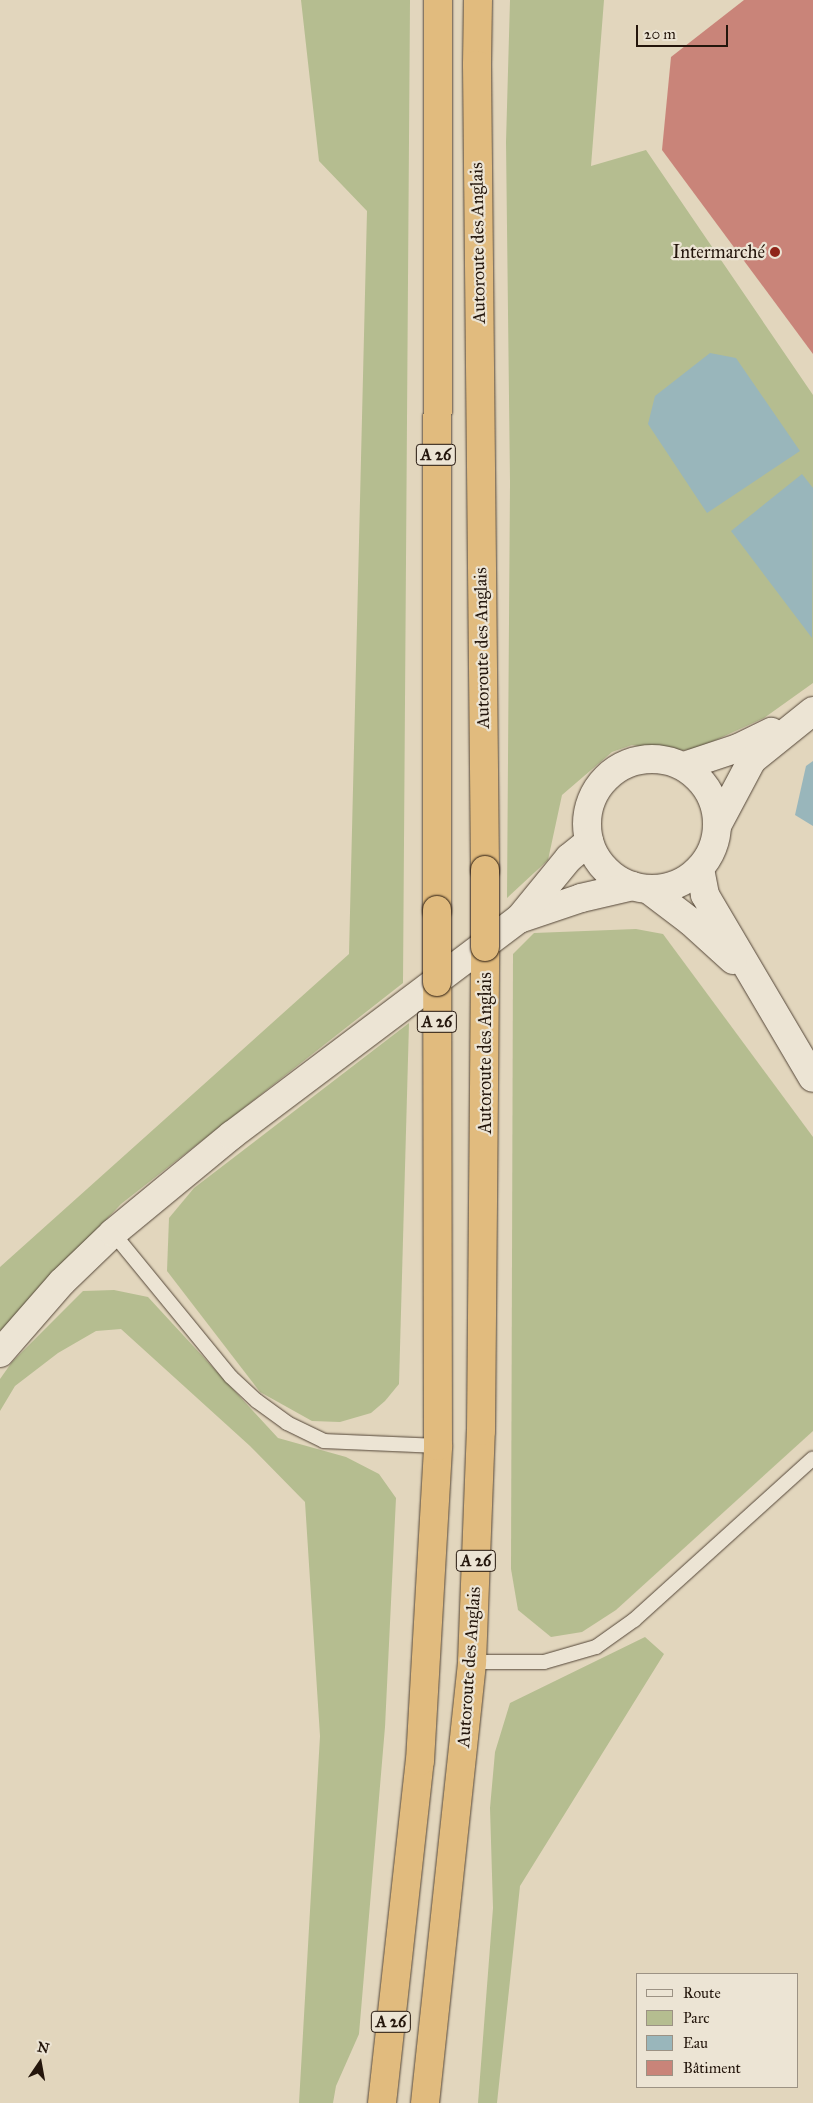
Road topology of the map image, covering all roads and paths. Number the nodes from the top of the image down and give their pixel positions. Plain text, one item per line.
1 (438, 0) edge
2 (478, 0) edge
3 (810, 713) edge
4 (684, 766) junction
5 (718, 824) junction
6 (589, 842) junction
7 (700, 869) junction
8 (640, 888) junction
9 (519, 919) junction
10 (751, 976) junction
11 (813, 1078) edge
12 (114, 1232) junction
13 (0, 1353) edge
14 (438, 1446) junction
15 (813, 1458) edge
16 (472, 1662) junction
17 (382, 2103) edge
18 (426, 2103) edge

1 - 14 highway, A 26, bridge
2 - 16 highway, Autoroute des Anglais / A 26, bridge
3 - 4 street
3 - 5 street
4 - 5 street
4 - 6 street
5 - 7 street
6 - 8 street
6 - 9 street
7 - 8 street
7 - 10 street
8 - 9 street
8 - 10 street
9 - 12 street
10 - 11 street
12 - 13 street
12 - 14 lane
14 - 17 highway, A 26
15 - 16 lane
16 - 18 highway, Autoroute des Anglais / A 26

